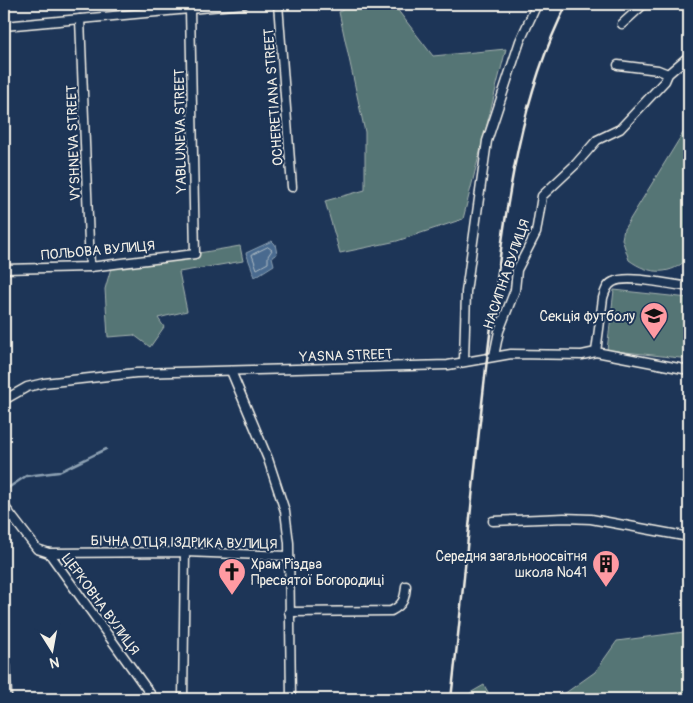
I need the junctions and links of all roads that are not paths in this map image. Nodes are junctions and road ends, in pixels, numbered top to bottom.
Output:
1 (244, 4) edge
2 (278, 4) edge
3 (536, 4) edge
4 (644, 4) edge
5 (190, 9) junction
6 (80, 19) junction
7 (622, 24) dead end
8 (4, 26) edge
9 (689, 56) edge
10 (618, 65) dead end
11 (668, 74) junction
12 (292, 187) dead end
13 (195, 254) joint
14 (90, 267) junction
15 (4, 269) edge
16 (689, 287) edge
17 (596, 352) junction
18 (494, 356) junction
19 (464, 361) junction
20 (689, 370) edge
21 (231, 371) junction
22 (4, 400) edge
23 (4, 506) edge
24 (493, 521) dead end
25 (689, 537) edge
26 (185, 552) junction
27 (49, 553) junction
28 (288, 556) junction
29 (406, 586) dead end
30 (290, 612) junction
31 (6, 666) dead end
32 (7, 699) edge
33 (154, 699) edge
34 (183, 699) edge
35 (291, 699) edge

1 - 5 street
2 - 12 street, OCHERETIANA STREET
3 - 19 street
4 - 7 street
5 - 6 street
5 - 13 street, YABLUNEVA STREET
6 - 8 street
6 - 14 street, VYSHNEVA STREET
9 - 11 street, НАСИПНА ВУЛИЦЯ
10 - 11 street
11 - 18 street, НАСИПНА ВУЛИЦЯ
13 - 14 street, ПОЛЬОВА ВУЛИЦЯ
14 - 15 street, ПОЛЬОВА ВУЛИЦЯ
16 - 17 street
17 - 18 street, YASNA STREET
17 - 20 street, YASNA STREET
18 - 19 street, YASNA STREET
19 - 21 street, YASNA STREET
21 - 22 street, YASNA STREET
21 - 28 street
23 - 27 street, ЦЕРКОВНА ВУЛИЦЯ
24 - 25 street
26 - 27 street, БІЧНА ОТЦЯ ІЗДРИКА ВУЛИЦЯ
26 - 28 street, БІЧНА ОТЦЯ ІЗДРИКА ВУЛИЦЯ
26 - 34 street
27 - 33 street, ЦЕРКОВНА ВУЛИЦЯ
28 - 30 street
29 - 30 street
30 - 35 street
31 - 32 street

